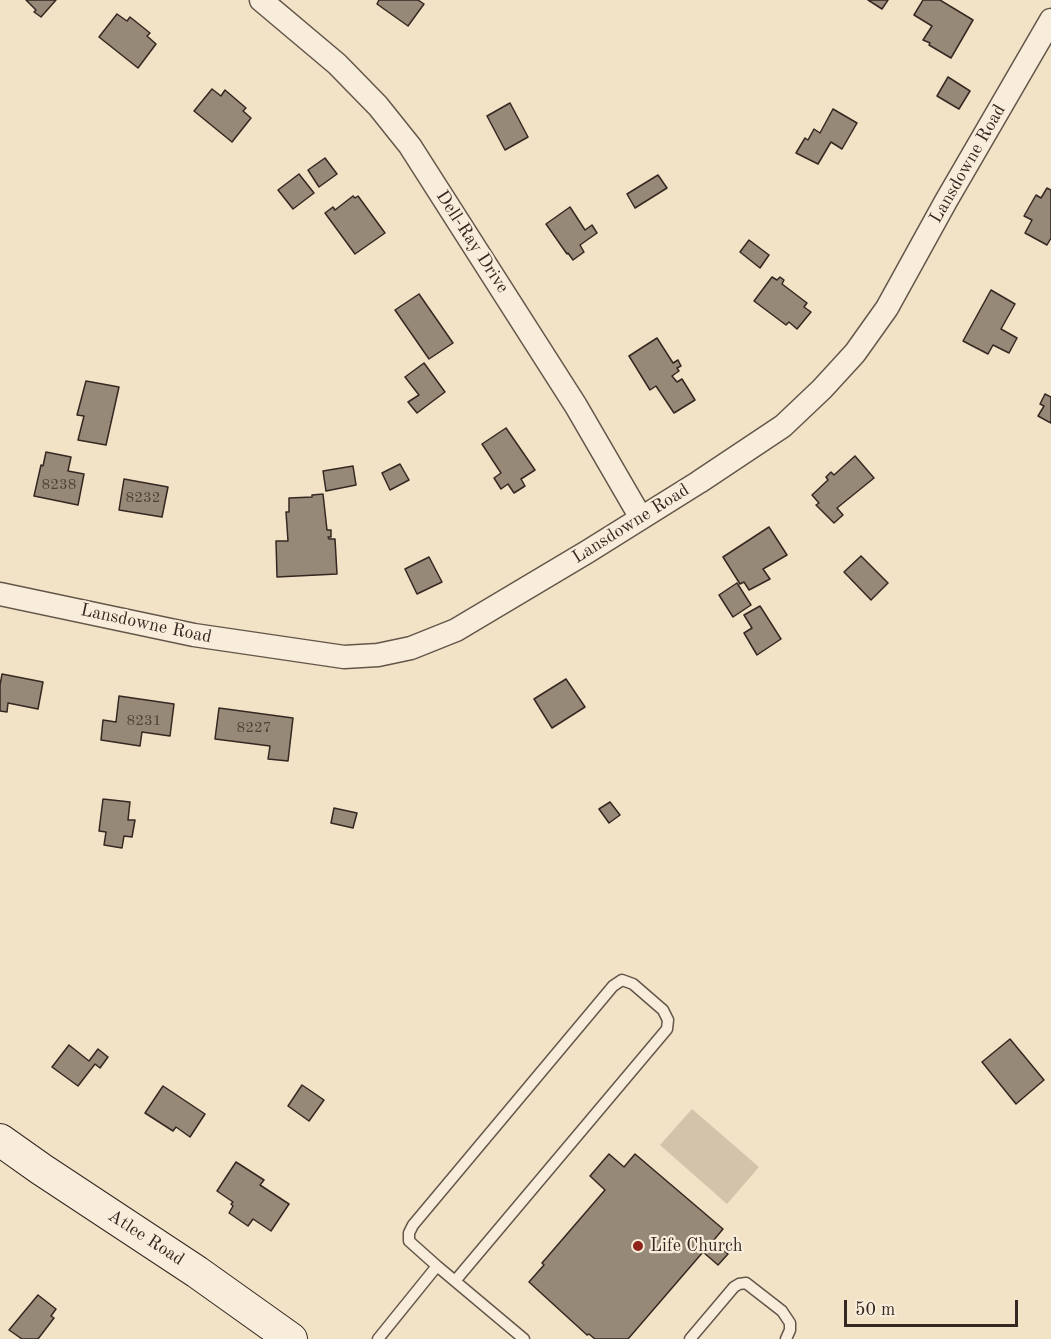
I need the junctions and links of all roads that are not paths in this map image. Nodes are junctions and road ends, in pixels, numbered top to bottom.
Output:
1 (261, 0) edge
2 (1051, 20) edge
3 (642, 518) junction
4 (0, 594) edge
5 (0, 1140) edge
6 (436, 1266) junction
7 (455, 1281) junction
8 (291, 1339) edge
9 (378, 1339) edge
10 (524, 1339) edge
11 (690, 1339) edge
12 (786, 1339) edge

1 - 3 street, Dell-Ray Drive
2 - 3 street, Lansdowne Road
3 - 4 street, Lansdowne Road
5 - 8 main road, Atlee Road
6 - 7 lane
6 - 7 lane
6 - 9 lane
7 - 10 lane
11 - 12 lane

